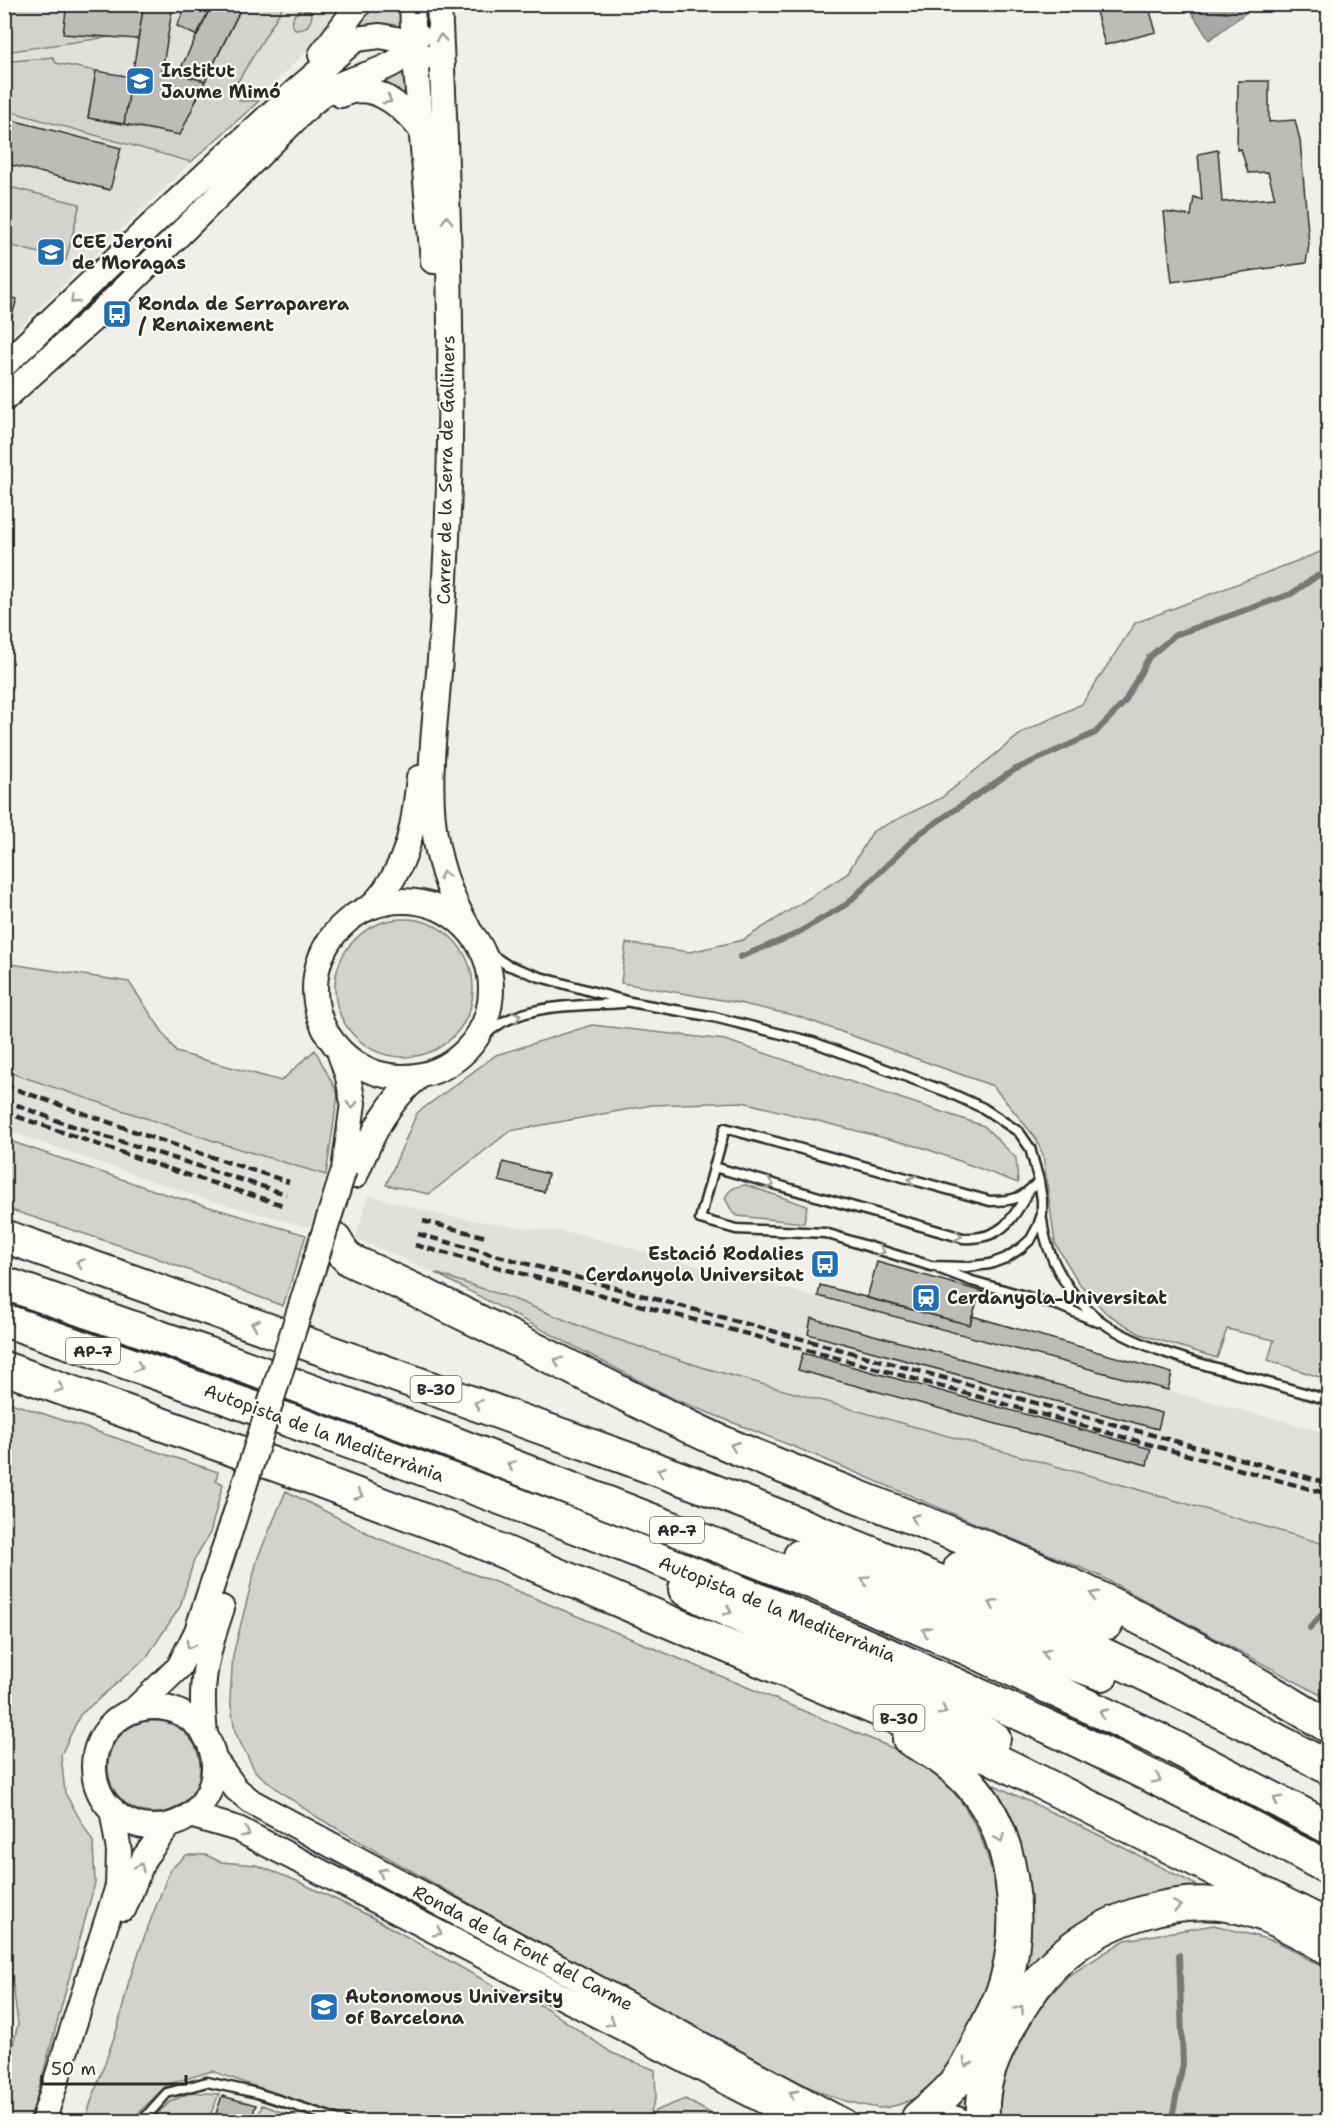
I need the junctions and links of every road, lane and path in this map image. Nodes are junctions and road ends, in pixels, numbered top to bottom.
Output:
1 (359, 4) edge
2 (412, 4) edge
3 (425, 4) edge
4 (439, 4) edge
5 (414, 47) junction
6 (444, 112) junction
7 (422, 130) junction
8 (161, 216) junction
9 (4, 365) edge
10 (10, 395) edge
11 (373, 905) junction
12 (468, 928) junction
13 (482, 948) junction
14 (630, 1002) junction
15 (338, 1048) junction
16 (469, 1048) junction
17 (421, 1075) junction
18 (714, 1167) junction
19 (350, 1173) junction
20 (1039, 1181) junction
21 (1028, 1192) junction
22 (1042, 1214) junction
23 (4, 1236) edge
24 (335, 1239) junction
25 (931, 1266) junction
26 (4, 1282) edge
27 (4, 1320) edge
28 (1111, 1327) junction
29 (4, 1368) edge
30 (1329, 1400) edge
31 (541, 1476) junction
32 (736, 1498) junction
33 (566, 1523) junction
34 (237, 1532) junction
35 (459, 1533) junction
36 (133, 1711) junction
37 (1329, 1726) edge
38 (1329, 1732) edge
39 (205, 1735) junction
40 (214, 1759) junction
41 (1329, 1768) edge
42 (1329, 1780) edge
43 (112, 1809) junction
44 (190, 1815) junction
45 (168, 1826) junction
46 (1329, 1827) edge
47 (1329, 1868) edge
48 (1329, 1925) edge
49 (1329, 1948) edge
50 (914, 2120) edge
51 (43, 2121) edge
52 (55, 2121) edge
53 (141, 2121) edge
54 (345, 2121) edge
55 (804, 2121) edge
56 (845, 2121) edge
57 (963, 2121) edge
58 (983, 2121) edge

1 - 8 street
2 - 5 street, Carrer de la Serra de Galliners
3 - 5 street
6 -> 4 street, Carrer de la Serra de Galliners
5 - 6 street
5 - 7 street, Carrer de la Serra de Galliners
5 - 8 street
5 - 10 street
12 -> 6 street, Carrer de la Serra de Galliners
10 -> 7 street
7 - 11 street, Carrer de la Serra de Galliners
8 -> 9 street
11 - 12 street
11 - 15 street
12 - 13 street
13 - 14 lane
13 - 16 street
16 -> 14 lane
14 - 20 lane
15 - 17 street
15 -> 19 street
16 - 17 street
17 - 19 street
18 -> 21 lane
21 -> 18 lane
18 -> 25 lane
19 - 24 street
19 - 34 street, bridge
20 - 21 lane
20 - 22 lane
22 - 25 lane
22 - 28 lane
32 -> 23 highway, B-30
24 - 34 street
37 -> 24 highway
25 - 28 lane
31 -> 26 highway, Autopista de la Mediterrània / AP-7
27 -> 33 highway, Autopista de la Mediterrània / AP-7
28 - 30 lane
29 -> 35 highway, B-30
42 -> 31 highway
46 -> 31 highway, Autopista de la Mediterrània / AP-7
32 - 38 highway
41 -> 32 highway, B-30
33 -> 47 highway, Autopista de la Mediterrània / AP-7
33 -> 48 highway
34 -> 36 street
34 - 39 street
35 - 48 highway, B-30
35 -> 50 highway
36 - 39 street
36 - 43 street
39 - 40 street
40 - 44 street
56 -> 40 street, Ronda de la Font del Carme
43 - 45 street
43 - 51 street
44 - 45 street
44 -> 55 street, Ronda de la Font del Carme
52 -> 45 street
58 -> 49 highway
50 - 57 street
53 - 54 lane

